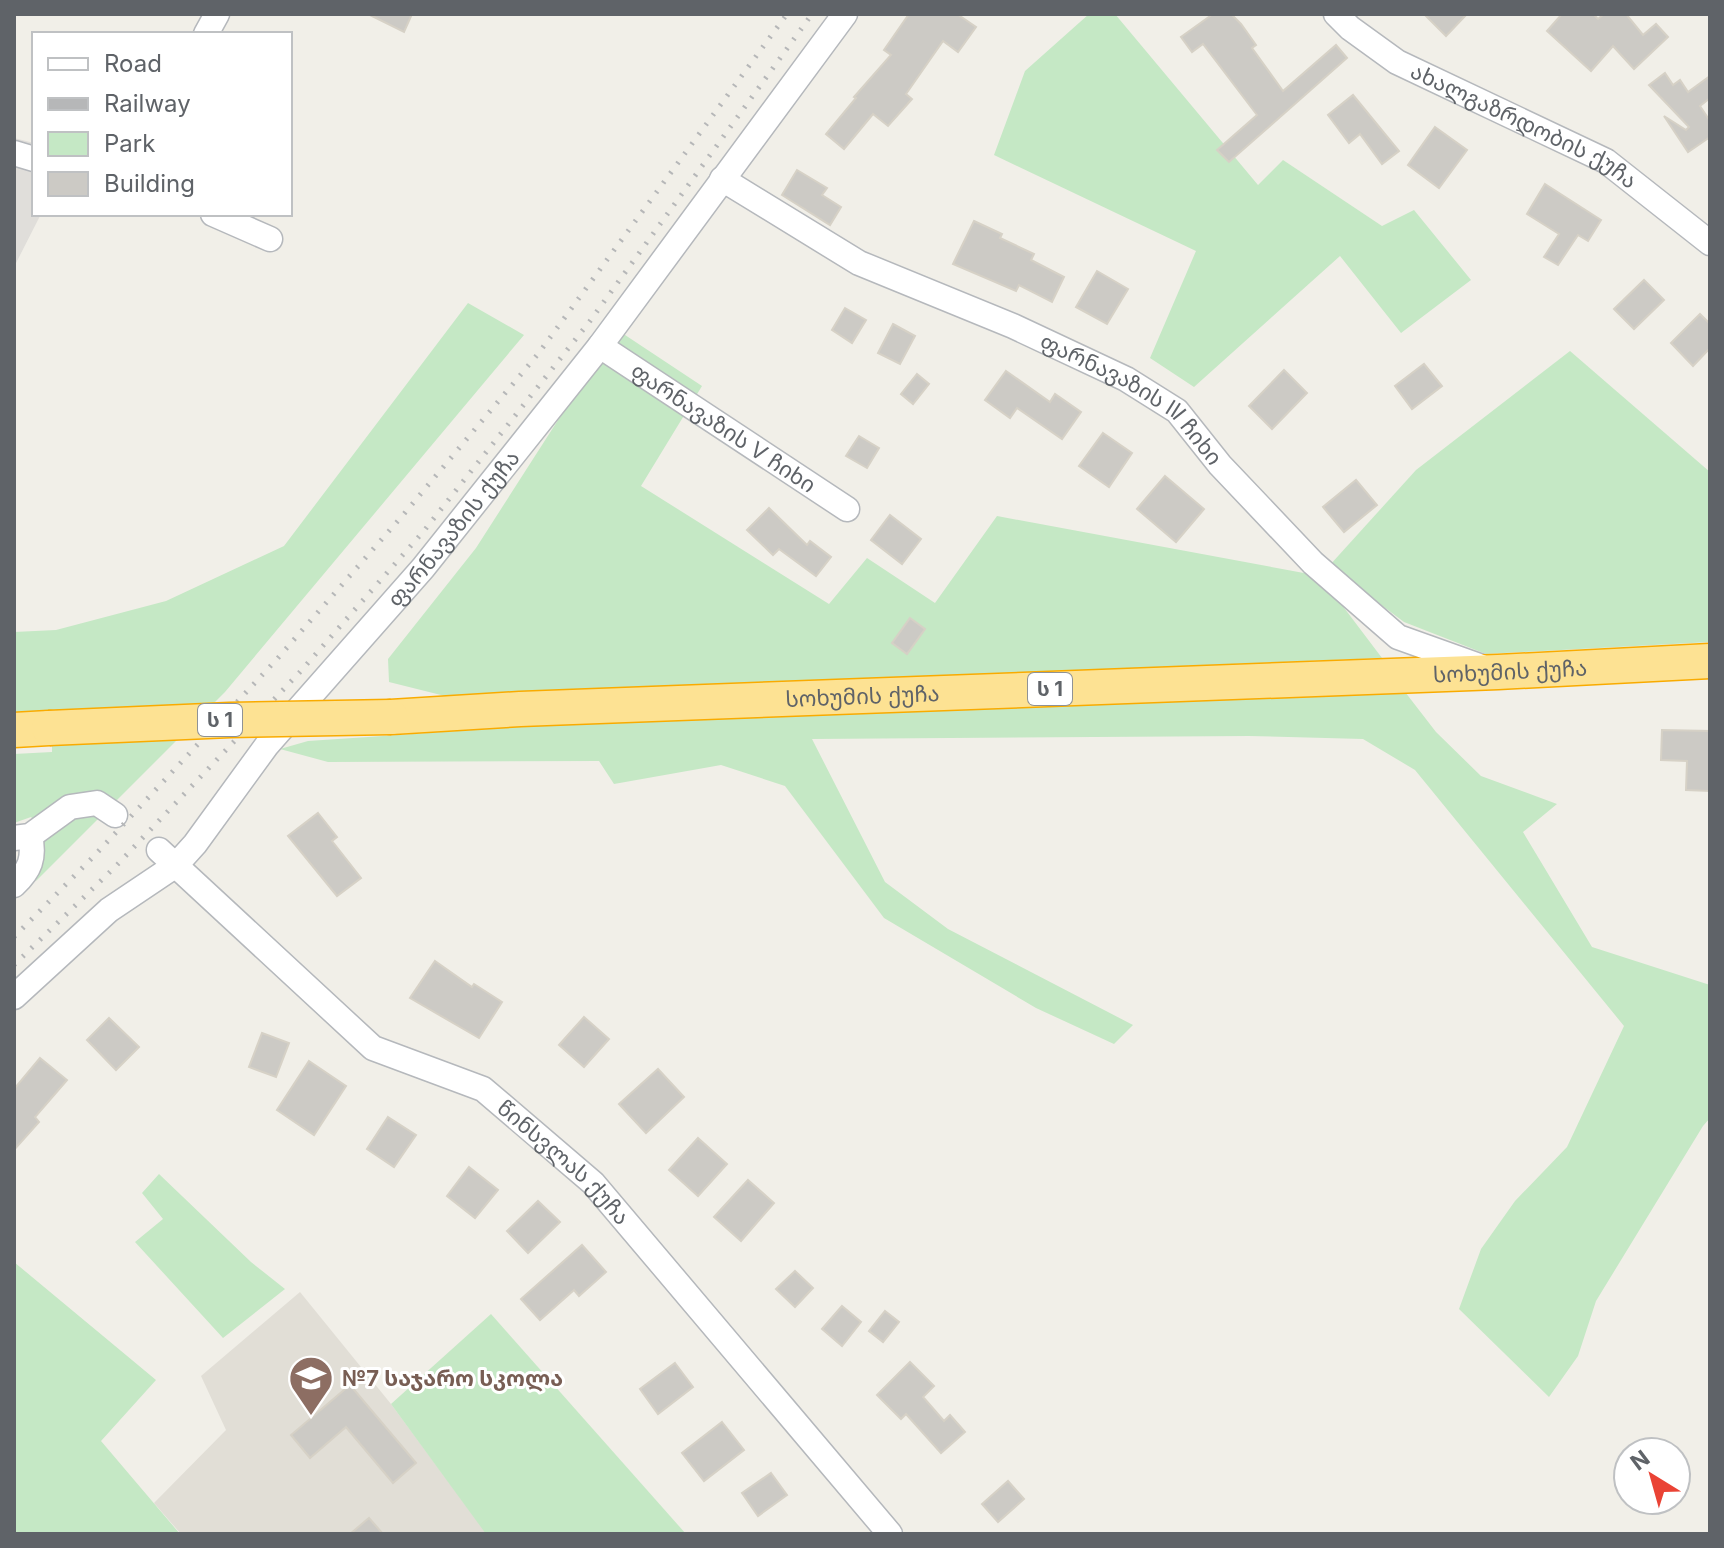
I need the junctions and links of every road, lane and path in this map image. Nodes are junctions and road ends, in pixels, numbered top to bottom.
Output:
1 (217, 14) edge
2 (845, 14) edge
3 (1336, 14) edge
4 (207, 32) edge
5 (722, 179) junction
6 (218, 216) edge
7 (270, 239) dead end
8 (1710, 243) edge
9 (600, 346) junction
10 (847, 509) dead end
11 (1710, 661) edge
12 (1498, 672) junction
13 (14, 730) edge
14 (115, 815) dead end
15 (22, 837) edge
16 (167, 857) junction
17 (14, 885) edge
18 (14, 997) edge
19 (890, 1534) edge

1 - 4 street
2 - 5 street, ფარნავაზის ქუჩა
3 - 8 street, ახალგაზრდობის ქუჩა
5 - 9 street, ფარნავაზის ქუჩა
5 - 12 street, ფარნავაზის III ჩიხი
6 - 7 street
9 - 10 street, ფარნავაზის V ჩიხი
9 - 16 street, ფარნავაზის ქუჩა
11 - 12 highway, სოხუმის ქუჩა / ს 1
12 - 13 highway, სოხუმის ქუჩა / ს 1, bridge
14 - 15 street
15 - 17 street
16 - 18 street, ფარნავაზის ქუჩა
16 - 19 street, წინსვლას ქუჩა

